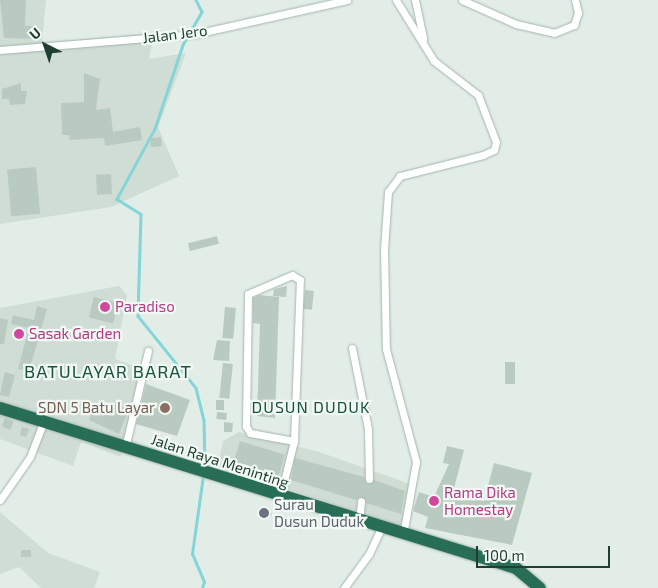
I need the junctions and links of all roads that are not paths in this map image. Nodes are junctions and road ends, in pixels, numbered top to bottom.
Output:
1 (347, 0) edge
2 (396, 0) edge
3 (414, 0) edge
4 (462, 0) edge
5 (575, 0) edge
6 (424, 46) junction
7 (0, 50) edge
8 (352, 348) dead end
9 (148, 351) dead end
10 (0, 408) edge
11 (44, 421) junction
12 (294, 441) junction
13 (125, 448) junction
14 (369, 479) tunnel mouth
15 (280, 498) junction
16 (0, 500) edge
17 (361, 501) tunnel mouth
18 (358, 521) junction
19 (381, 528) junction
20 (403, 535) junction
21 (344, 588) edge
22 (540, 588) edge

1 - 7 street, Jalan Jero
2 - 6 street
3 - 6 street
4 - 5 street
6 - 20 street
8 - 14 street
9 - 13 street
10 - 11 highway, Jalan Raya Meninting
11 - 13 highway, Jalan Raya Meninting
11 - 16 street
12 - 12 street
12 - 15 street
13 - 15 highway, Jalan Raya Meninting
15 - 18 highway, Jalan Raya Meninting
17 - 18 street
18 - 19 highway, Jalan Raya Meninting
19 - 20 highway, Jalan Raya Meninting
19 - 21 street
20 - 22 highway, Jalan Raya Meninting

